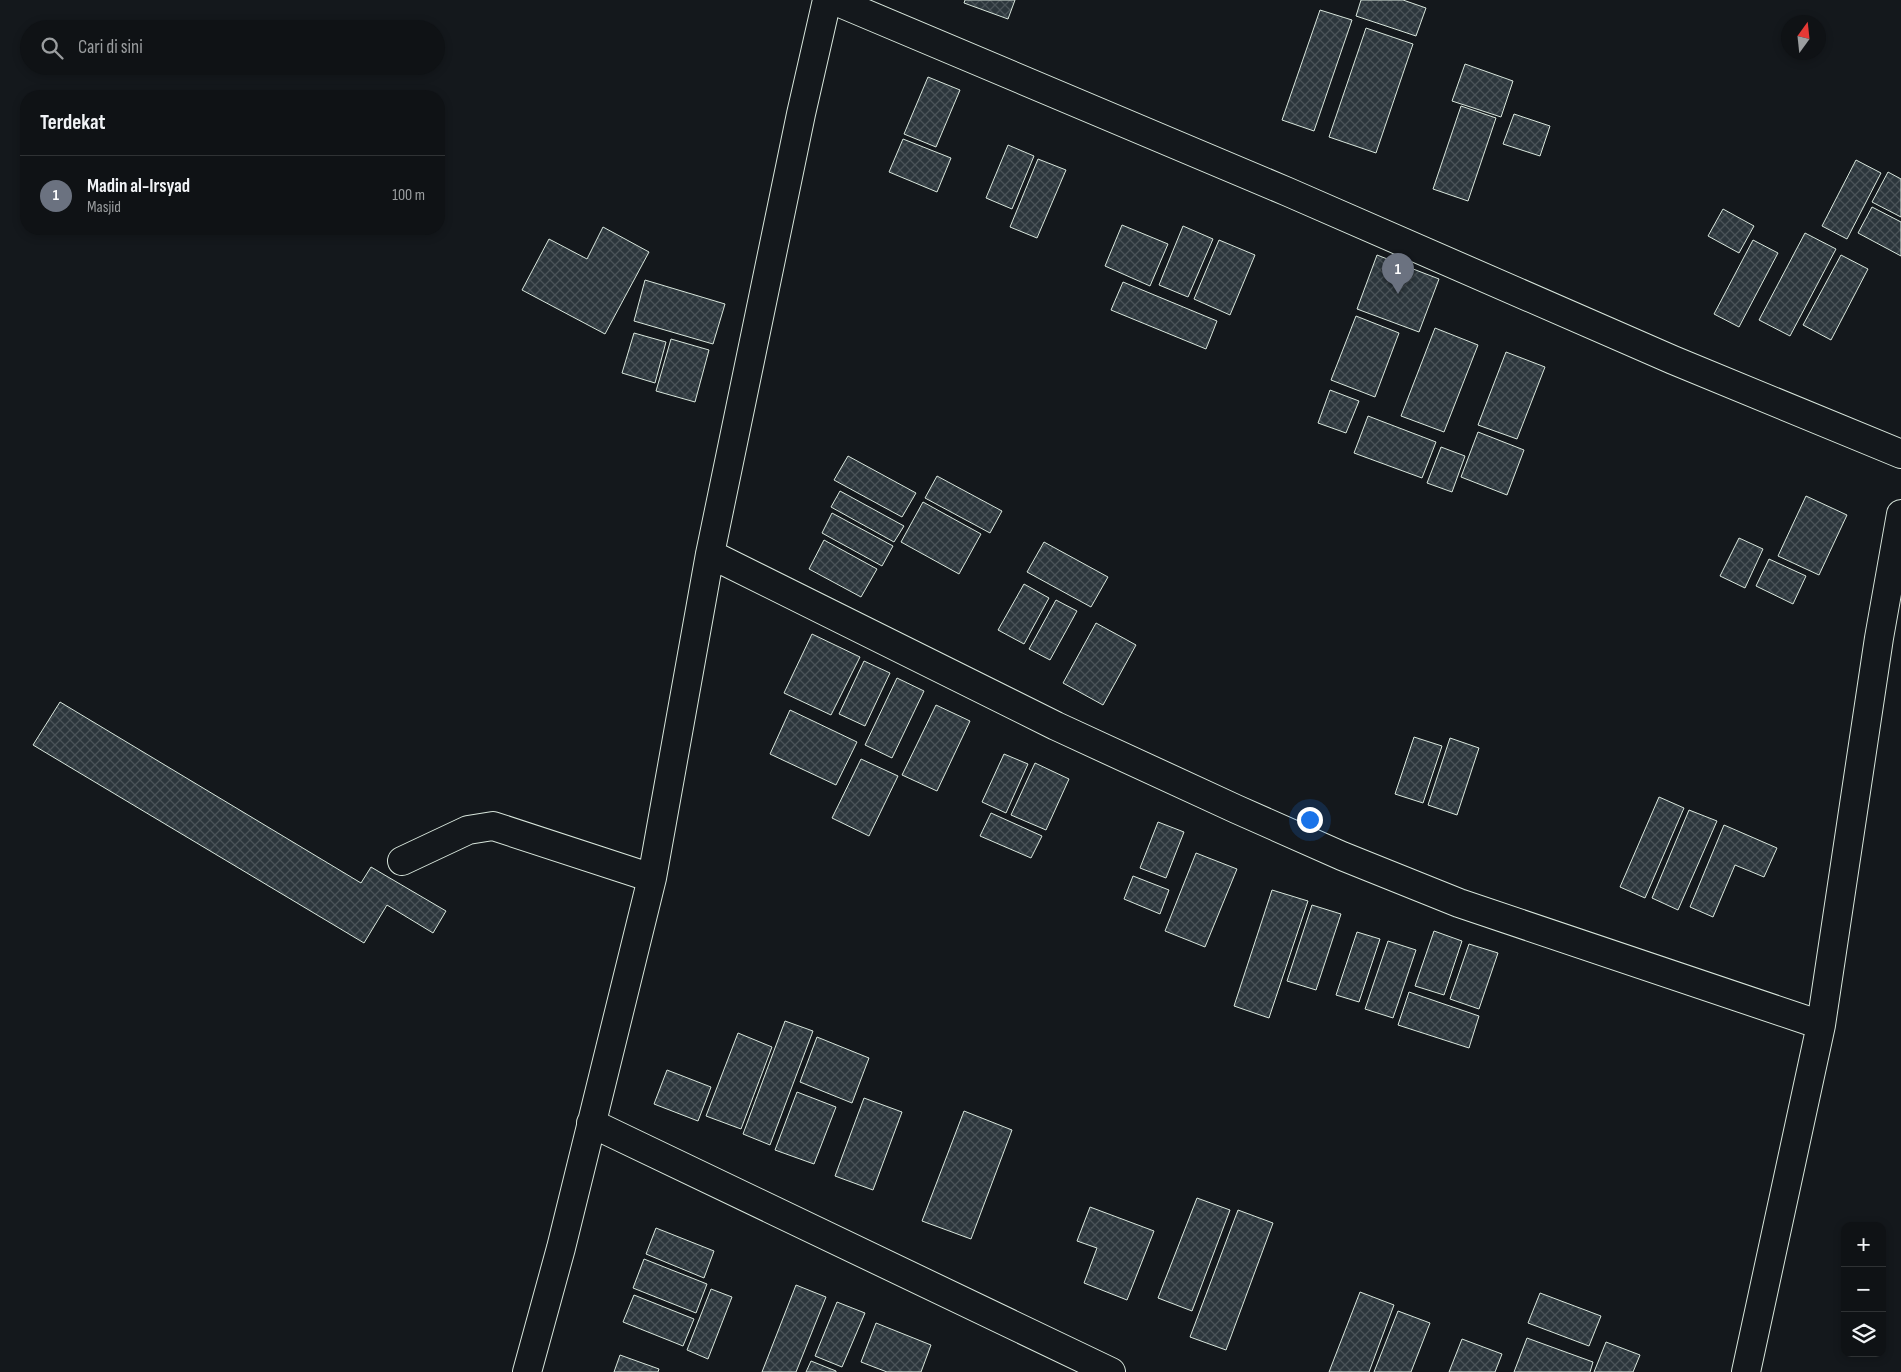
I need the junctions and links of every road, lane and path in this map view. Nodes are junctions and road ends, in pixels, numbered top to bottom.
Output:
1 (827, 0) edge
2 (832, 0) edge
3 (1901, 454) edge
4 (1901, 514) edge
5 (710, 554) junction
6 (402, 861) dead end
7 (652, 878) junction
8 (1821, 1025) junction
9 (592, 1123) junction
10 (527, 1372) edge
11 (1111, 1372) edge
12 (1746, 1372) edge

1 - 5 street
2 - 3 street
4 - 8 street
5 - 7 street
5 - 8 street
6 - 7 street
7 - 9 street
8 - 12 street
9 - 10 street
9 - 11 street

